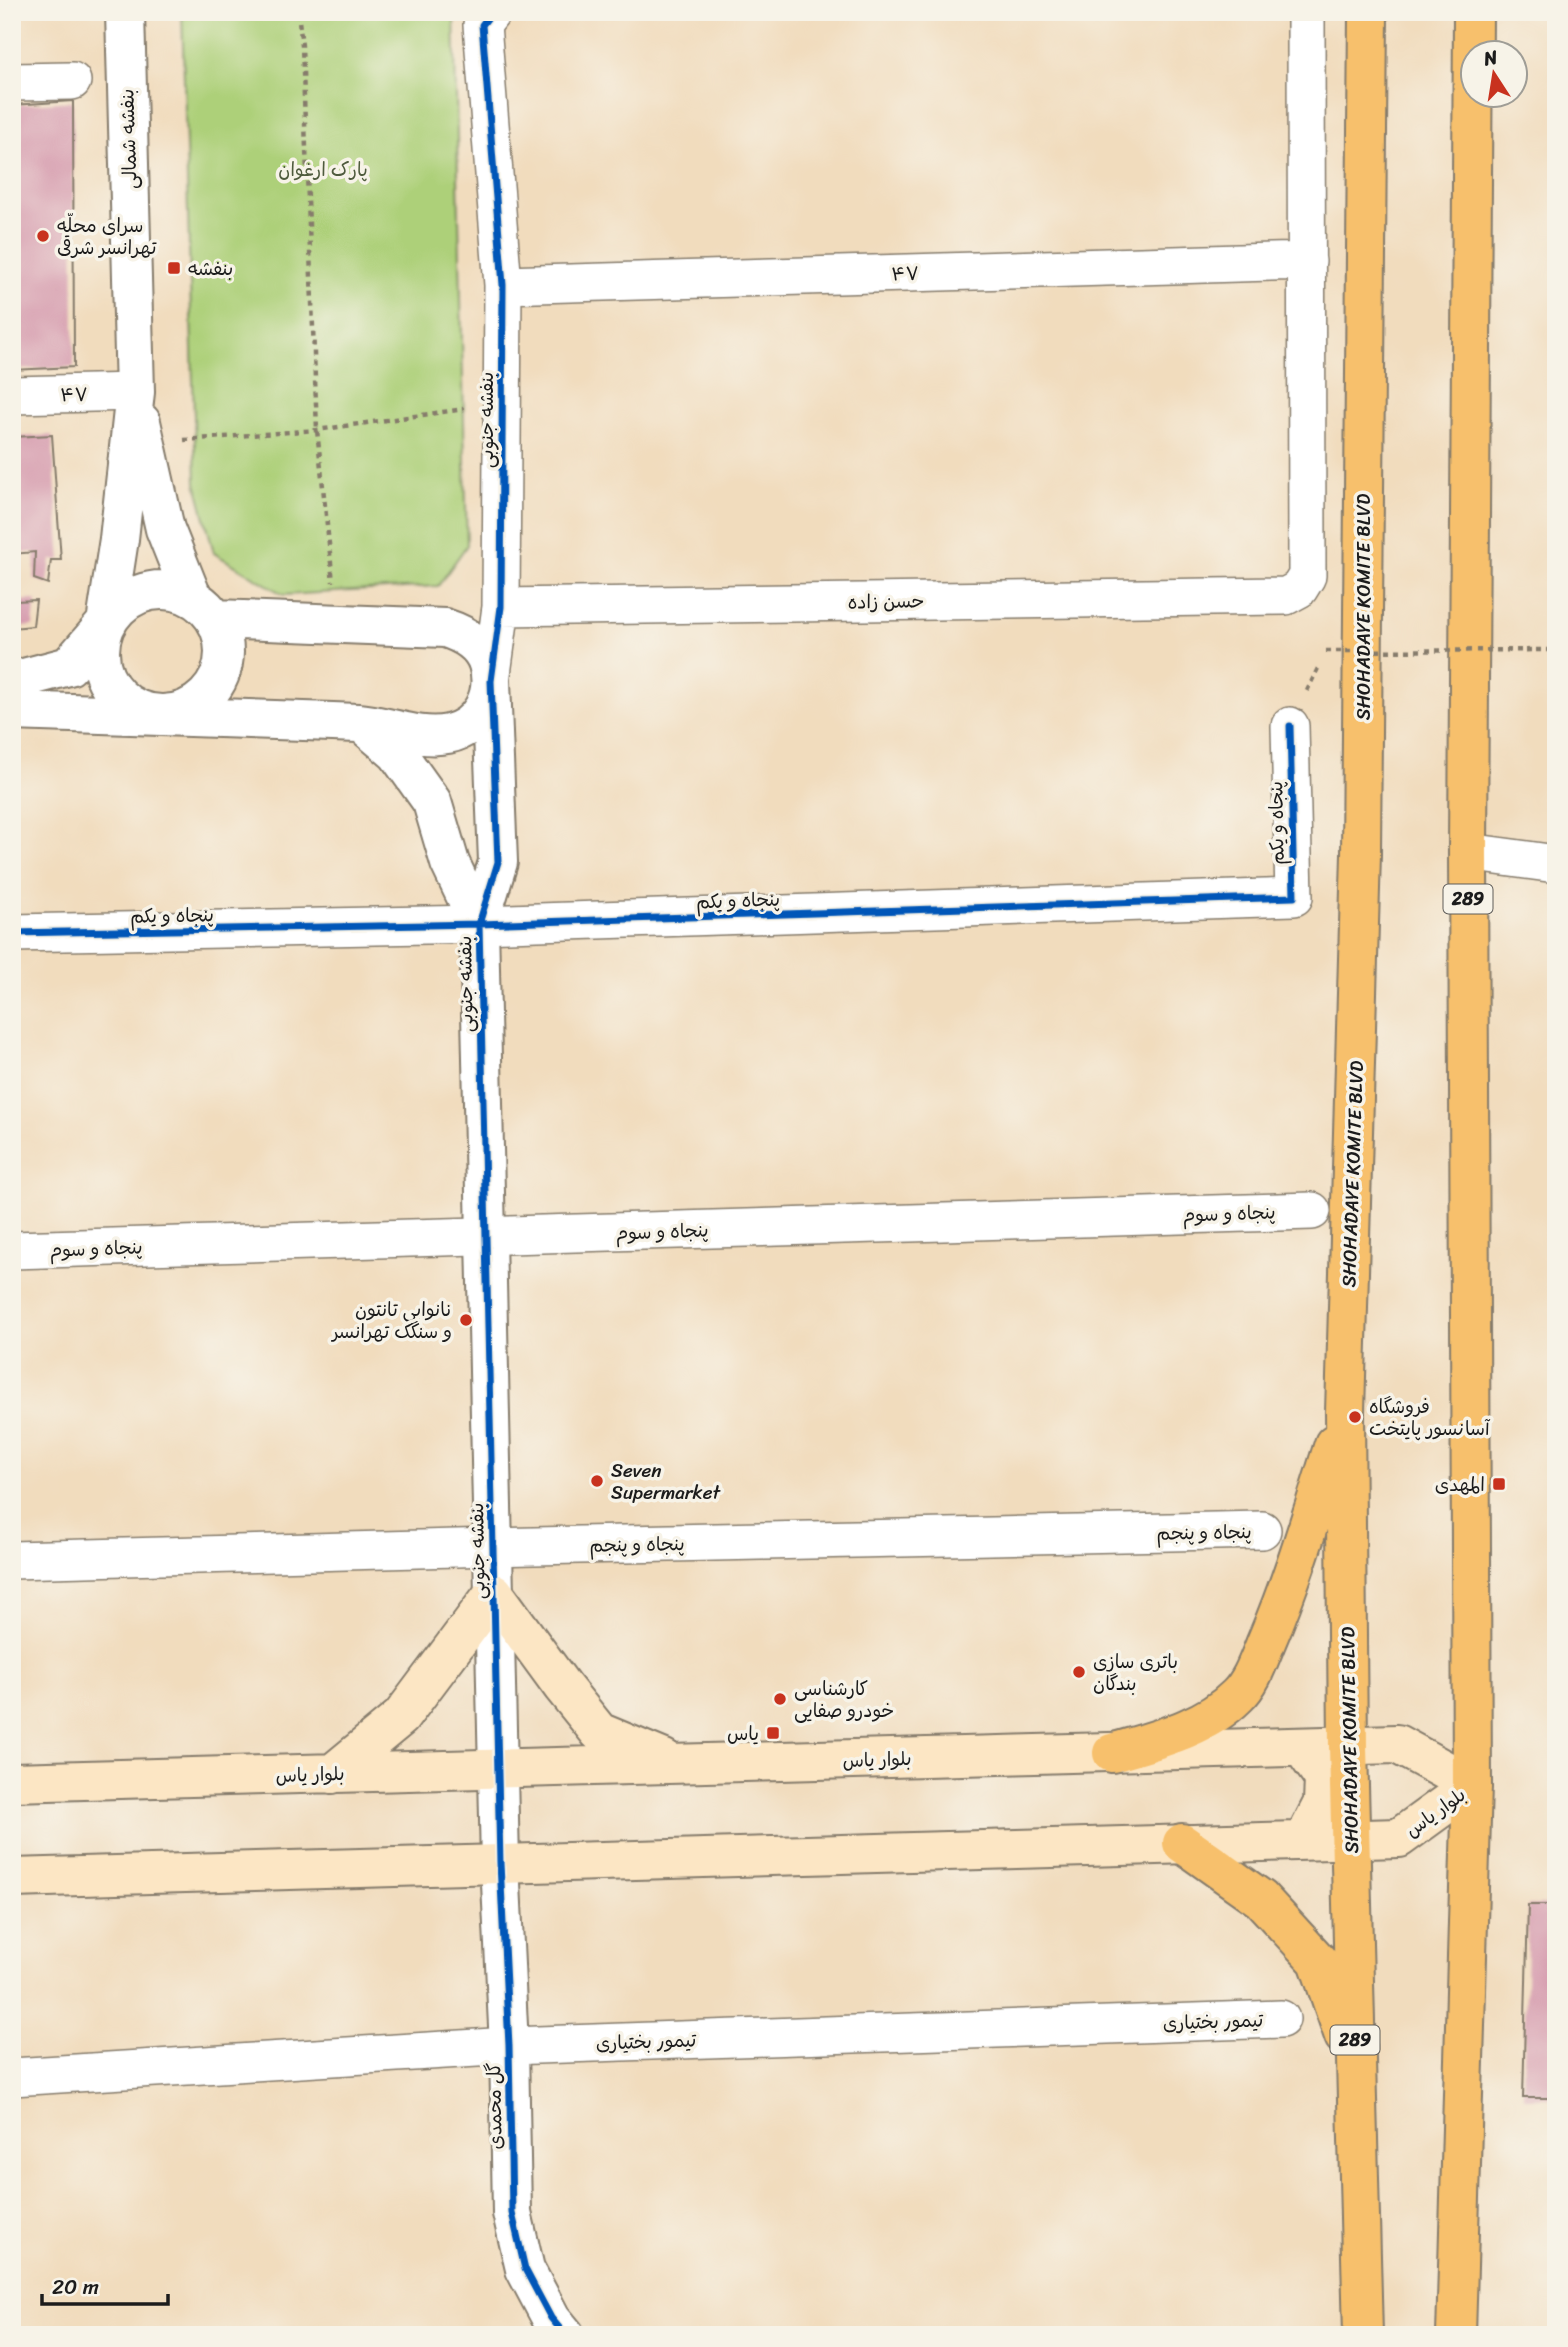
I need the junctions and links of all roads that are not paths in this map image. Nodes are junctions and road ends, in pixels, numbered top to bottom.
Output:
1 (125, 12) edge
2 (1306, 12) edge
3 (1368, 12) edge
4 (1473, 12) edge
5 (487, 19) edge
6 (72, 81) dead end
7 (12, 82) edge
8 (1307, 261) junction
9 (503, 285) junction
10 (135, 392) junction
11 (12, 395) edge
12 (501, 607) junction
13 (204, 608) junction
14 (106, 623) junction
15 (12, 681) edge
16 (491, 681) junction
17 (12, 711) edge
18 (164, 716) junction
19 (363, 724) junction
20 (1290, 726) dead end
21 (1468, 852) junction
22 (1556, 864) edge
23 (479, 924) junction
24 (12, 933) edge
25 (1312, 1211) dead end
26 (486, 1237) junction
27 (12, 1250) edge
28 (1345, 1412) junction
29 (1262, 1530) dead end
30 (493, 1547) junction
31 (12, 1560) edge
32 (494, 1593) junction
33 (1348, 1745) junction
34 (1302, 1747) junction
35 (1112, 1753) junction
36 (675, 1764) junction
37 (498, 1769) junction
38 (332, 1774) junction
39 (12, 1782) edge
40 (1472, 1785) junction
41 (1350, 1839) junction
42 (1304, 1840) junction
43 (1182, 1843) junction
44 (500, 1863) junction
45 (12, 1878) edge
46 (1281, 2019) dead end
47 (509, 2046) junction
48 (1355, 2069) junction
49 (12, 2077) edge
50 (565, 2335) edge
51 (1363, 2335) edge
52 (1456, 2335) edge

1 - 10 street, بنفشه شمالی
2 - 8 street, حسن زاده
3 - 28 main road, SHOHADAYE KOMITE BLVD / 289
4 - 21 main road, 289
5 - 9 street, بنفشه جنوبی
6 - 7 street
8 - 9 street, ۴۷
8 - 12 street, حسن زاده
9 - 12 street, بنفشه جنوبی
10 - 11 street, ۴۷
10 - 13 street, بنفشه شمالی
10 - 14 street, بنفشه شمالی
12 - 16 street, بنفشه جنوبی
13 - 14 street
13 - 16 street
13 - 18 street
14 - 15 street
14 - 18 street
16 - 19 street
16 - 23 street, بنفشه جنوبی
17 - 18 street
18 - 19 street
19 - 23 street, بنفشه جنوبی
20 - 23 street, پنجاه و یکم
21 - 22 street
21 - 40 main road, 289
23 - 24 street, پنجاه و یکم
23 - 26 street, بنفشه جنوبی
25 - 26 street, پنجاه و سوم
26 - 27 street, پنجاه و سوم
26 - 30 street, بنفشه جنوبی
28 - 33 main road, SHOHADAYE KOMITE BLVD / 289
28 - 35 main road
29 - 30 street, پنجاه و پنجم
30 - 31 street, پنجاه و پنجم
30 - 32 street, بنفشه جنوبی
32 - 36 main road
32 - 37 street, بنفشه جنوبی
32 - 38 main road
33 - 34 main road, بلوار یاس
33 - 40 main road, بلوار یاس
33 - 41 main road, SHOHADAYE KOMITE BLVD / 289
34 - 35 main road, بلوار یاس
34 - 42 main road
35 - 36 main road, بلوار یاس
36 - 37 main road, بلوار یاس
37 - 38 main road, بلوار یاس
37 - 44 street, بنفشه جنوبی
38 - 39 main road, بلوار یاس
40 - 41 main road, بلوار یاس
40 - 52 main road, 289
41 - 42 main road, بلوار یاس
41 - 48 main road, SHOHADAYE KOMITE BLVD / 289
42 - 43 main road, بلوار یاس
43 - 44 main road, بلوار یاس
43 - 48 main road
44 - 45 main road, بلوار یاس
44 - 47 street, گل محمدی
46 - 47 street, تیمور بختیاری
47 - 49 street, تیمور بختیاری
47 - 50 street, گل محمدی
48 - 51 main road, SHOHADAYE KOMITE BLVD / 289

